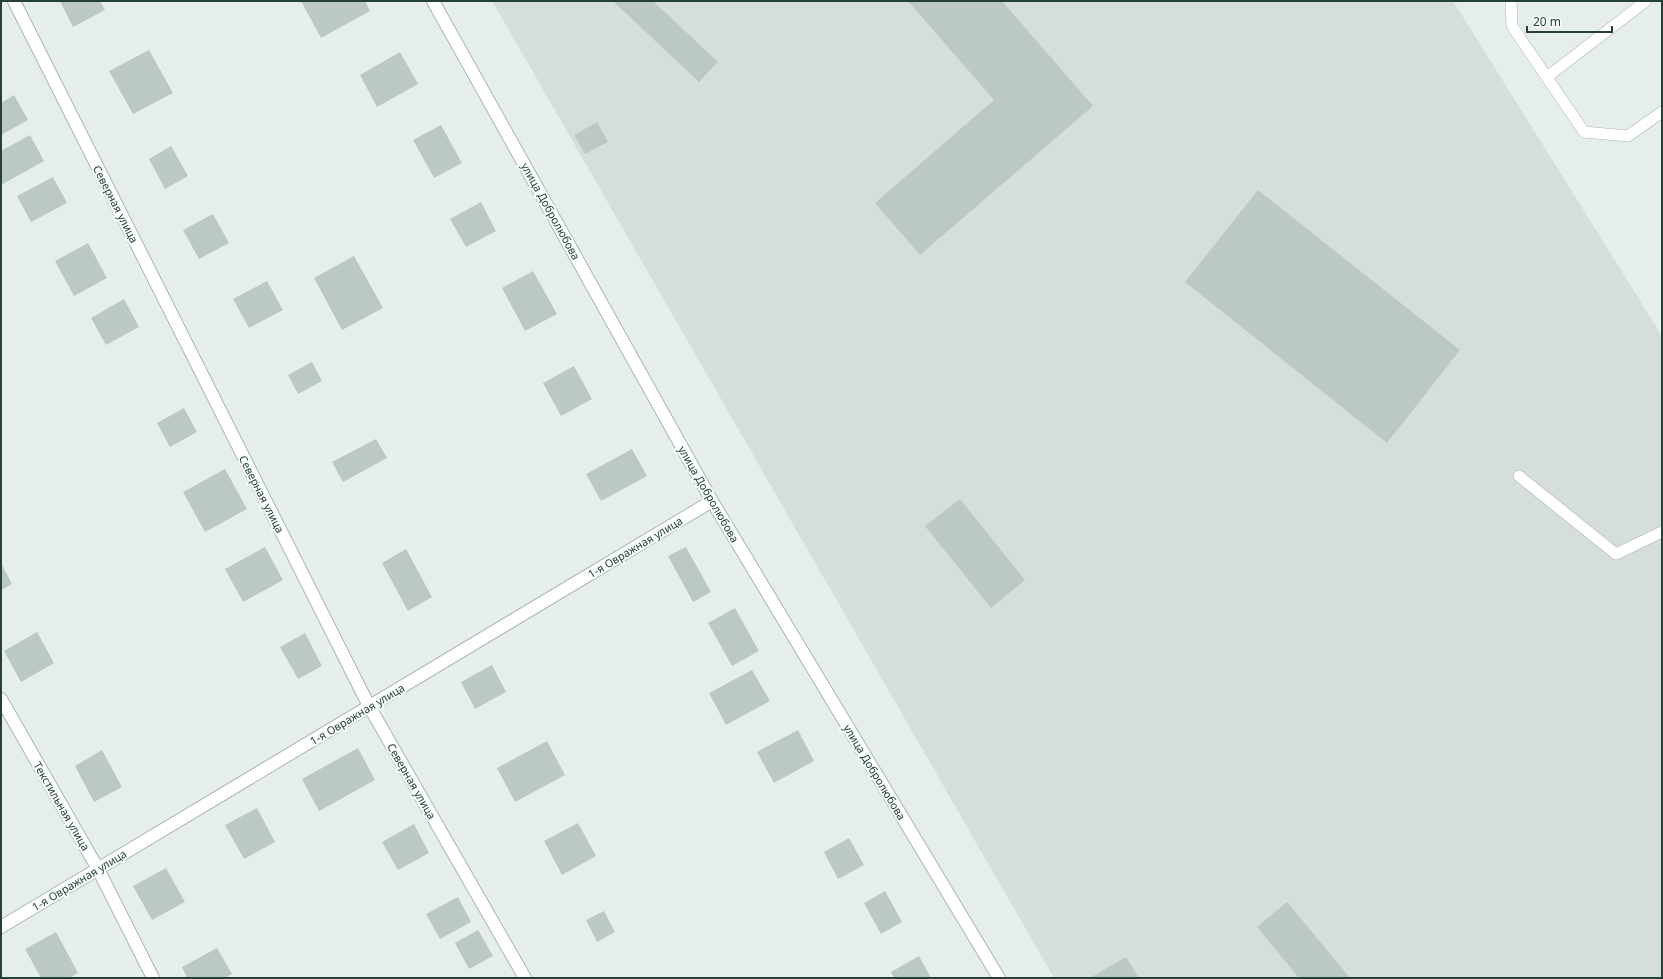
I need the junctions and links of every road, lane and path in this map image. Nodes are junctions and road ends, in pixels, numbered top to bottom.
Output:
1 (14, 1) edge
2 (433, 1) edge
3 (1511, 1) edge
4 (1646, 1) edge
5 (1547, 77) junction
6 (1662, 112) edge
7 (1519, 476) dead end
8 (712, 501) junction
9 (1662, 532) edge
10 (1, 699) edge
11 (369, 706) junction
12 (98, 869) junction
13 (1, 927) edge
14 (153, 978) edge
15 (525, 978) edge
16 (999, 978) edge

1 - 11 street, Северная улица
2 - 8 street, улица Добролюбова
3 - 5 lane
4 - 5 lane
5 - 6 lane
7 - 9 lane
8 - 11 street, 1-я Овражная улица
8 - 16 street, улица Добролюбова
10 - 12 street, Текстильная улица
11 - 12 street, 1-я Овражная улица
11 - 15 street, Северная улица
12 - 13 street, 1-я Овражная улица
12 - 14 street, Текстильная улица

